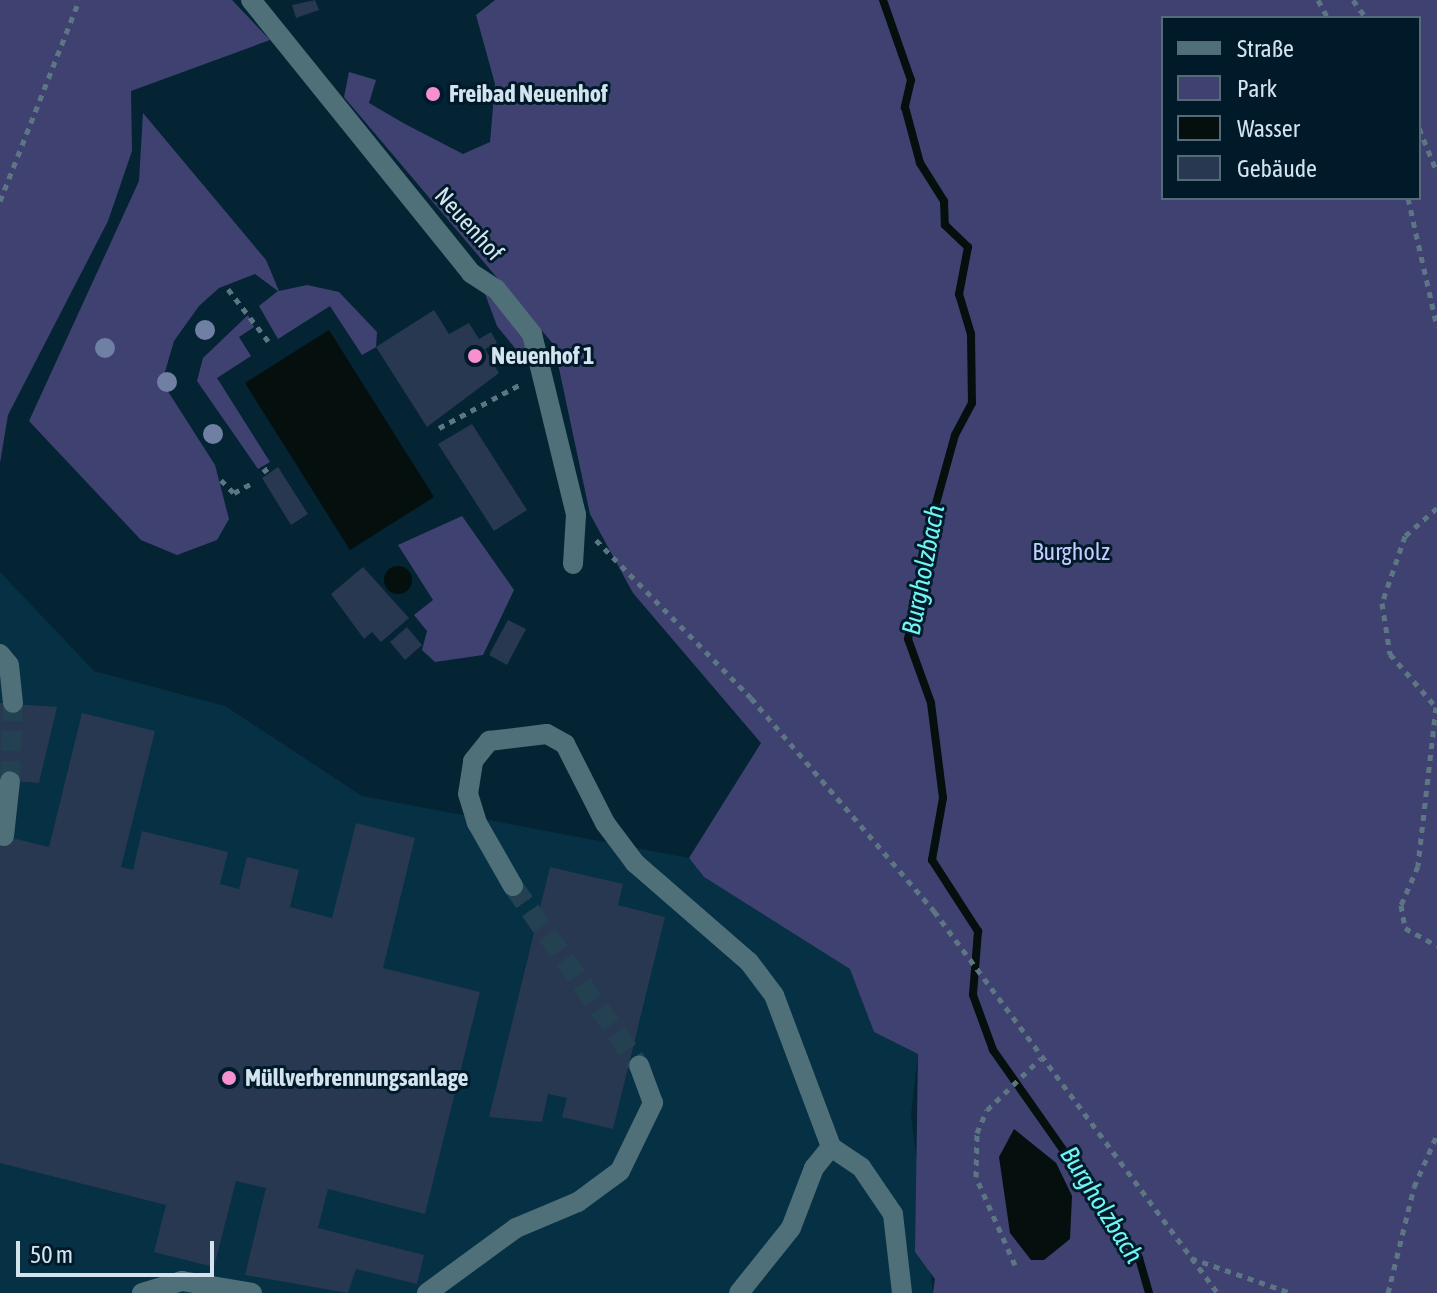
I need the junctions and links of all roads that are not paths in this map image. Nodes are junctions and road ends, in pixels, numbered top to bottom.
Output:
1 (251, 0) edge
2 (573, 564) dead end
3 (0, 654) edge
4 (13, 703) tunnel mouth
5 (10, 781) tunnel mouth
6 (4, 836) dead end
7 (513, 886) tunnel mouth
8 (639, 1065) tunnel mouth
9 (831, 1147) junction
10 (142, 1293) edge
11 (252, 1293) edge
12 (427, 1293) edge
13 (739, 1293) edge
14 (902, 1293) edge

1 - 2 lane, Neuenhof
3 - 4 lane
5 - 6 lane
7 - 9 lane
8 - 12 lane
9 - 13 lane
9 - 14 lane
10 - 11 lane

